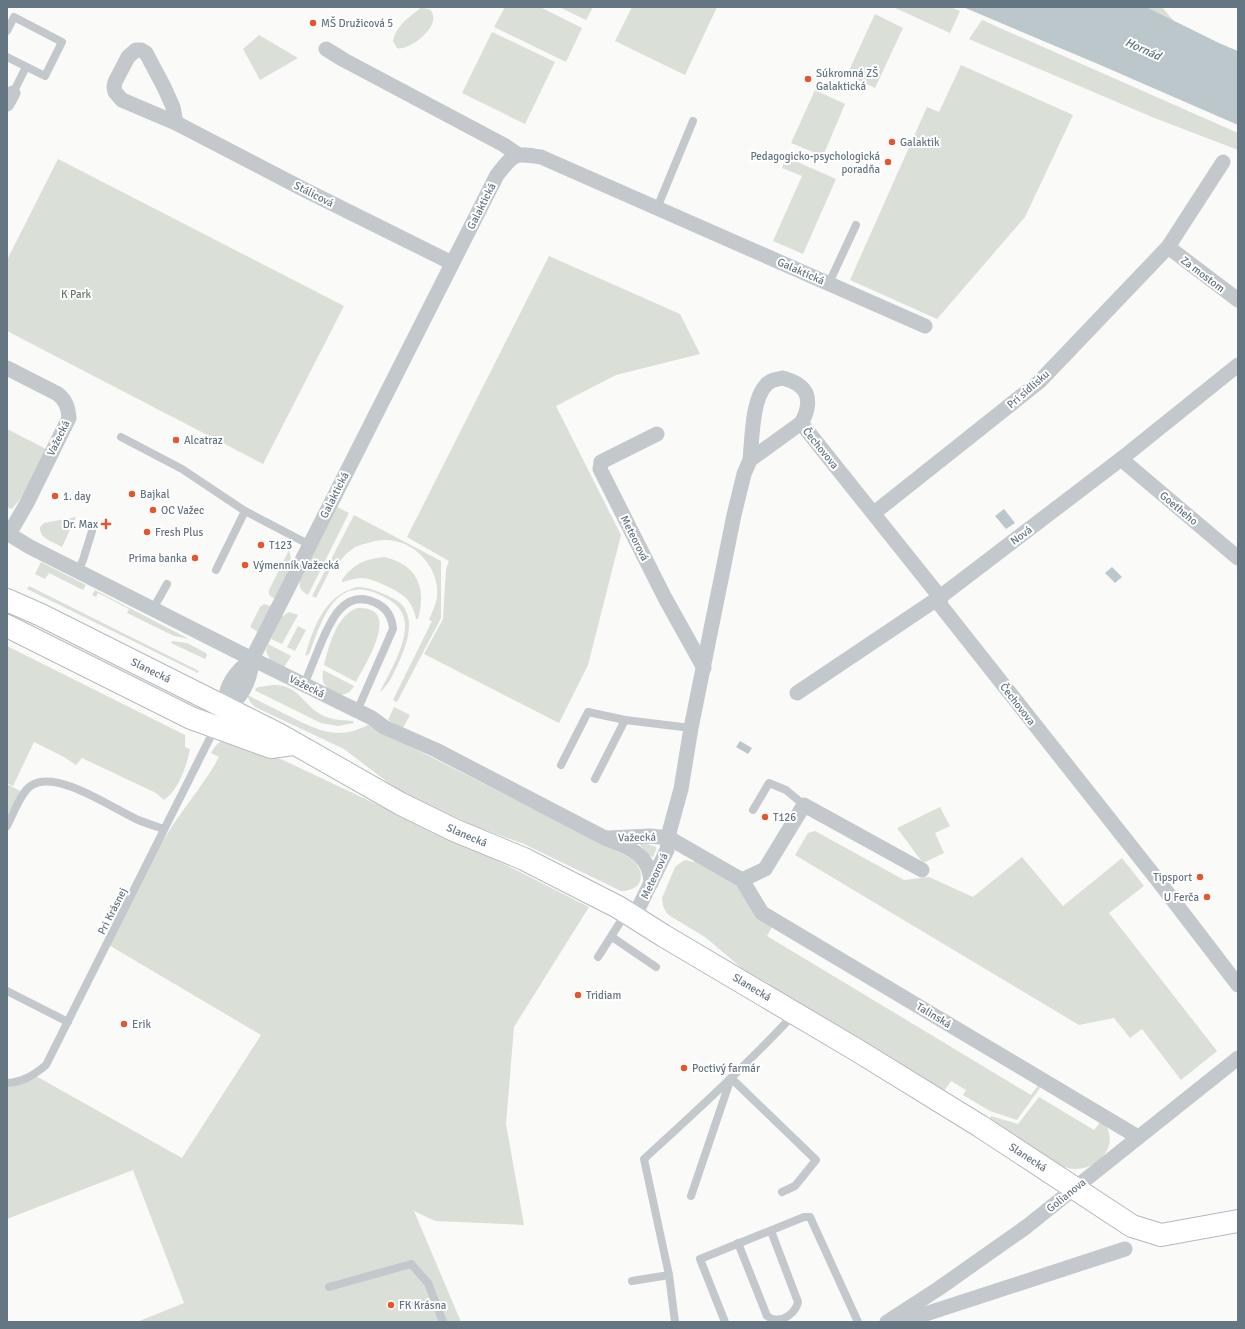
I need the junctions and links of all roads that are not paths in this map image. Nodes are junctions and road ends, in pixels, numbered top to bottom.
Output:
1 (7, 31) edge
2 (326, 49) dead end
3 (7, 57) edge
4 (26, 67) junction
5 (10, 99) edge
6 (693, 121) dead end
7 (176, 123) junction
8 (517, 154) junction
9 (1223, 162) dead end
10 (657, 208) junction
11 (856, 225) dead end
12 (1168, 248) junction
13 (452, 263) junction
14 (829, 283) junction
15 (1238, 300) edge
16 (925, 326) dead end
17 (1238, 365) edge
18 (7, 368) edge
19 (800, 423) junction
20 (657, 434) dead end
21 (121, 437) dead end
22 (1121, 459) junction
23 (750, 460) junction
24 (245, 511) junction
25 (874, 513) junction
26 (92, 531) dead end
27 (8, 534) edge
28 (310, 545) junction
29 (1238, 558) edge
30 (216, 570) dead end
31 (78, 571) junction
32 (167, 584) dead end
33 (940, 597) junction
34 (7, 600) edge
35 (153, 609) junction
36 (7, 626) edge
37 (252, 659) junction
38 (704, 668) junction
39 (304, 685) junction
40 (797, 693) dead end
41 (226, 708) junction
42 (357, 711) junction
43 (625, 720) junction
44 (216, 727) junction
45 (691, 728) junction
46 (293, 744) junction
47 (562, 765) dead end
48 (595, 779) dead end
49 (804, 805) junction
50 (753, 810) dead end
51 (7, 826) edge
52 (164, 829) junction
53 (605, 838) junction
54 (669, 838) junction
55 (922, 870) dead end
56 (742, 880) junction
57 (651, 883) junction
58 (630, 915) junction
59 (612, 937) junction
60 (598, 957) dead end
61 (656, 967) dead end
62 (1238, 984) edge
63 (7, 991) edge
64 (794, 1013) junction
65 (68, 1022) junction
66 (1238, 1058) edge
67 (731, 1078) junction
68 (7, 1083) edge
69 (1138, 1137) junction
70 (1075, 1187) junction
71 (782, 1192) dead end
72 (691, 1196) dead end
73 (1238, 1221) edge
74 (771, 1231) junction
75 (738, 1243) junction
76 (1125, 1248) dead end
77 (669, 1275) junction
78 (632, 1281) dead end
79 (329, 1287) dead end
80 (782, 1320) edge
81 (443, 1322) edge
82 (675, 1322) edge
83 (724, 1322) edge
84 (858, 1322) edge
85 (887, 1322) edge
86 (901, 1322) edge

1 - 4 lane
2 - 8 street
3 - 4 lane
4 - 5 lane
6 - 10 lane
7 - 7 street, Stálicová
7 - 13 street, Stálicová
8 - 10 street, Galaktická
8 - 13 street, Galaktická
9 - 12 street, Pri sídlisku
10 - 14 street, Galaktická
11 - 14 lane
12 - 15 street, Za mostom
12 - 25 street, Pri sídlisku
13 - 28 street, Galaktická
14 - 16 street, Galaktická
17 - 22 street, Nová
18 - 27 street, Važecká
19 - 23 street, Meteorová
19 - 23 street, Meteorová
19 - 25 street, Čechovova
20 - 38 street, Meteorová
21 - 24 lane
22 - 29 street, Goetheho
22 - 33 street, Nová
23 - 38 street, Meteorová
24 - 28 lane
24 - 30 lane
25 - 33 street, Čechovova
26 - 31 lane
27 - 31 street, Važecká
28 - 37 street, Galaktická
31 - 35 street, Važecká
32 - 35 lane
33 - 40 street, Nová
33 - 62 street, Čechovova
34 - 41 main road, Slanecká
35 - 37 street, Važecká
36 - 44 main road
37 - 39 street, Važecká
37 - 41 street, Galaktická
38 - 45 street, Meteorová
39 - 42 street, Važecká
39 - 42 lane
41 - 44 street, Galaktická
41 - 46 main road, Slanecká
42 - 53 street, Važecká
43 - 45 lane
43 - 47 lane
43 - 48 lane
44 - 46 main road
44 - 52 lane, Pri Krásnej
45 - 54 street, Meteorová
46 - 58 main road, Slanecká
49 - 50 lane
49 - 55 street
49 - 56 street
51 - 52 lane
52 - 65 lane, Pri Krásnej
53 - 54 street, Važecká
53 - 57 street, Važecká
54 - 56 street, Talinská
54 - 57 street, Meteorová
56 - 69 street, Talinská
57 - 58 street, Meteorová
58 - 59 lane
58 - 64 main road, Slanecká
59 - 60 lane
59 - 61 lane
63 - 65 lane
64 - 67 lane
64 - 70 main road, Slanecká
65 - 68 lane, Pri Krásnej
66 - 69 street, Golianova
67 - 71 lane
67 - 72 lane
67 - 77 lane
69 - 70 street, Golianova
70 - 73 main road, Slanecká
70 - 85 street, Golianova
74 - 75 lane
74 - 80 lane
74 - 84 lane
75 - 80 lane
75 - 83 lane
76 - 86 street
77 - 78 lane
77 - 82 lane
79 - 81 lane

